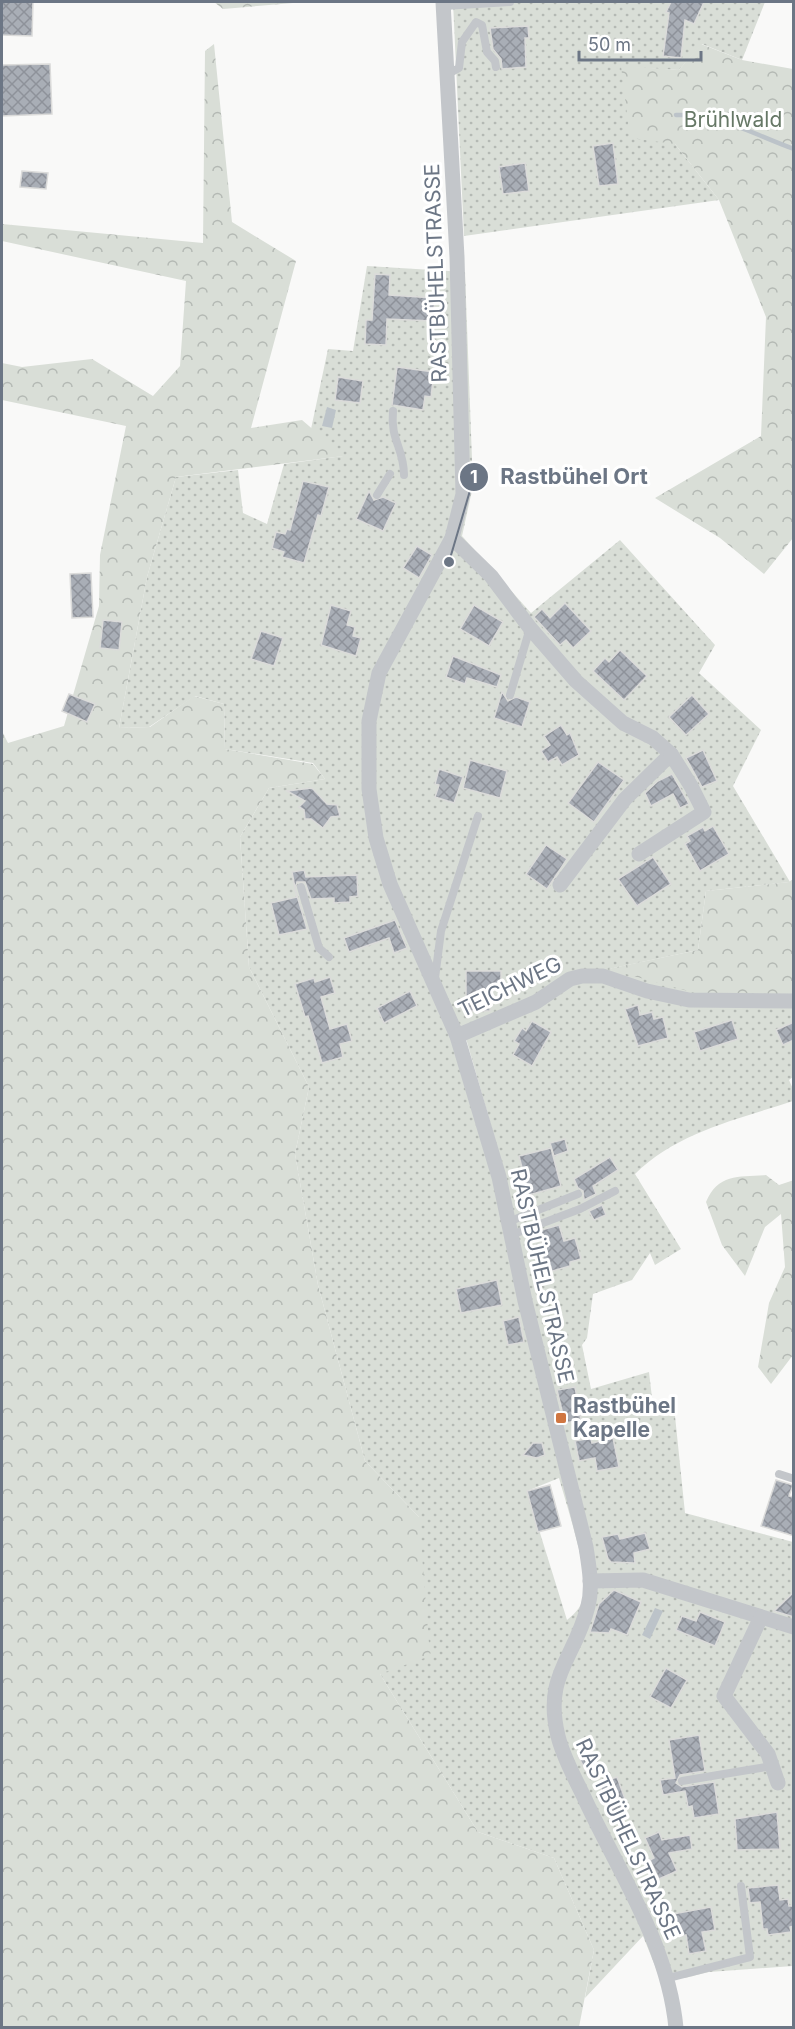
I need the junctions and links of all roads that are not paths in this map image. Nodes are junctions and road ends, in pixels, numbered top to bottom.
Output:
1 (510, 2) edge
2 (443, 4) edge
3 (496, 67) dead end
4 (448, 74) junction
5 (393, 411) dead end
6 (390, 474) dead end
7 (404, 475) dead end
8 (377, 495) dead end
9 (452, 538) junction
10 (530, 628) junction
11 (510, 695) dead end
12 (671, 754) junction
13 (478, 816) dead end
14 (639, 854) dead end
15 (560, 885) dead end
16 (301, 887) dead end
17 (329, 957) dead end
18 (434, 983) junction
19 (794, 1001) edge
20 (457, 1036) junction
21 (615, 1191) dead end
22 (578, 1194) dead end
23 (510, 1229) junction
24 (779, 1474) dead end
25 (794, 1479) edge
26 (590, 1581) junction
27 (761, 1617) junction
28 (794, 1627) edge
29 (772, 1766) junction
30 (682, 1781) dead end
31 (778, 1783) dead end
32 (741, 1886) dead end
33 (668, 1978) junction
34 (676, 2028) edge

1 - 2 lane, RASTBÜHELSTRASSE
2 - 4 street, RASTBÜHELSTRASSE
3 - 4 lane
4 - 9 street, RASTBÜHELSTRASSE
5 - 7 lane
6 - 8 lane
9 - 10 street
9 - 18 street, RASTBÜHELSTRASSE
10 - 11 lane
10 - 12 street
12 - 14 street
12 - 15 street
13 - 18 lane
16 - 17 lane
18 - 20 street, RASTBÜHELSTRASSE
19 - 20 street, TEICHWEG
20 - 23 street, RASTBÜHELSTRASSE
21 - 23 lane
22 - 23 lane
23 - 26 street, RASTBÜHELSTRASSE
24 - 25 lane
26 - 27 street
26 - 33 street, RASTBÜHELSTRASSE
27 - 28 street
27 - 29 street
29 - 30 lane
29 - 31 street
32 - 33 lane
33 - 34 street, RASTBÜHELSTRASSE

